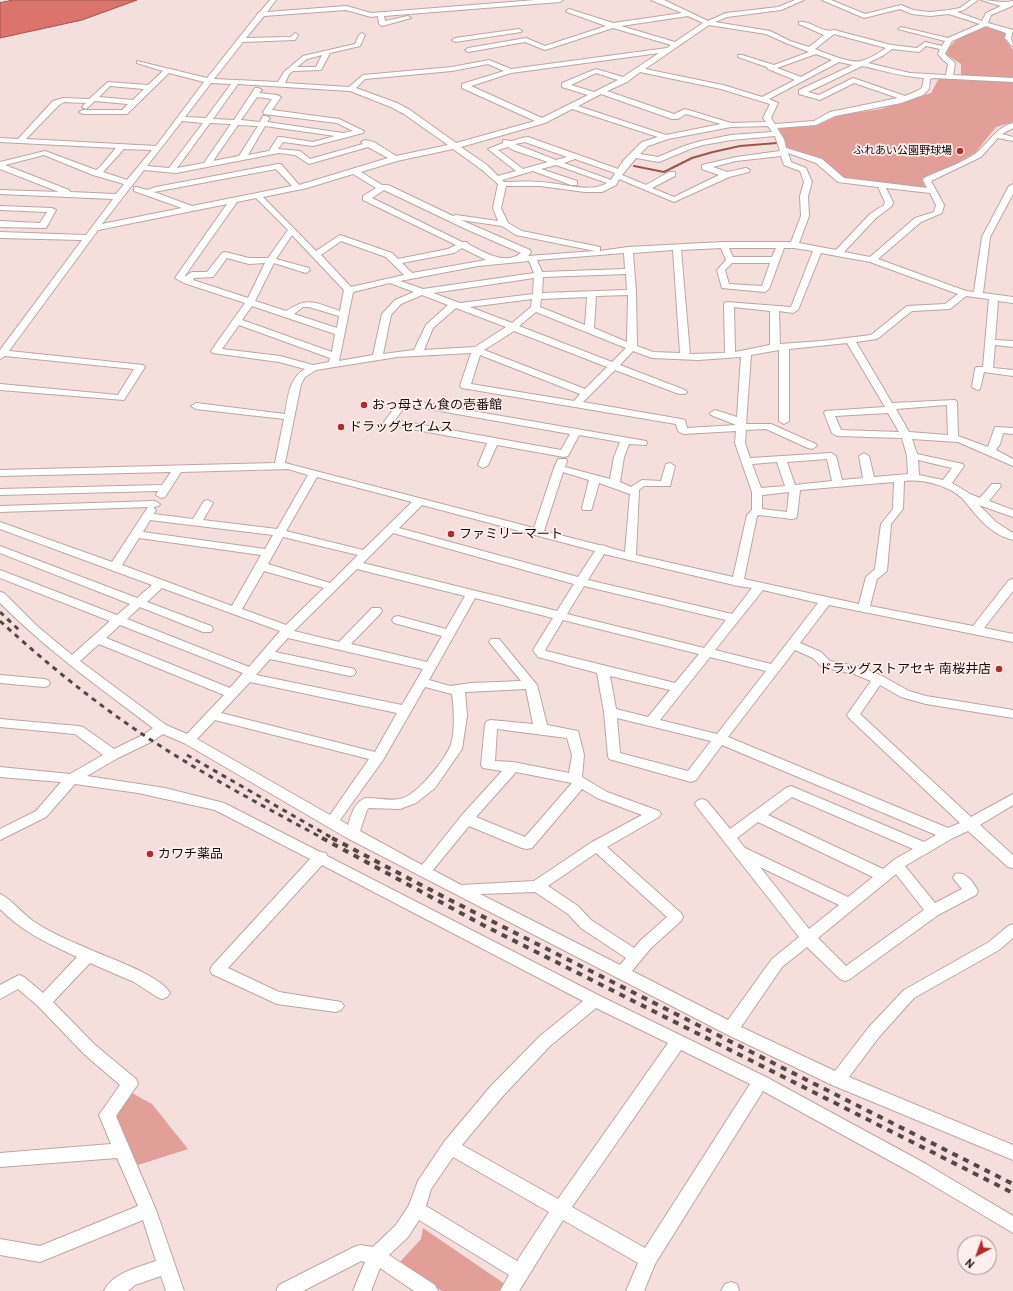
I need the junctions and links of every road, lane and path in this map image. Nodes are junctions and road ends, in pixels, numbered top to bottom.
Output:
1 (273, 0) edge
2 (560, 0) edge
3 (661, 0) edge
4 (801, 0) edge
5 (825, 0) edge
6 (975, 0) edge
7 (984, 0) edge
8 (1010, 5) edge
9 (569, 11) dead end
10 (949, 12) junction
11 (260, 14) junction
12 (381, 14) junction
13 (439, 14) dead end
14 (689, 14) junction
15 (801, 22) dead end
16 (708, 24) junction
17 (984, 25) junction
18 (615, 26) junction
19 (901, 29) dead end
20 (519, 31) dead end
21 (1012, 32) edge
22 (829, 34) junction
23 (295, 35) dead end
24 (362, 35) dead end
25 (240, 40) junction
26 (455, 40) dead end
27 (949, 40) junction
28 (338, 43) dead end
29 (677, 44) junction
30 (1013, 44) edge
31 (353, 46) junction
32 (891, 47) junction
33 (944, 48) junction
34 (670, 49) junction
35 (468, 50) dead end
36 (813, 51) junction
37 (327, 52) junction
38 (740, 56) dead end
39 (838, 60) junction
40 (139, 62) dead end
41 (860, 64) junction
42 (774, 67) junction
43 (292, 69) junction
44 (641, 70) junction
45 (168, 71) junction
46 (510, 71) junction
47 (936, 76) junction
48 (949, 77) junction
49 (800, 79) junction
50 (209, 80) junction
51 (624, 80) junction
52 (1013, 80) edge
53 (236, 82) junction
54 (262, 84) junction
55 (280, 85) junction
56 (149, 87) junction
57 (351, 89) junction
58 (598, 94) junction
59 (255, 95) junction
60 (904, 98) junction
61 (764, 99) junction
62 (91, 100) junction
63 (134, 102) junction
64 (571, 106) junction
65 (267, 112) junction
66 (180, 119) junction
67 (208, 121) junction
68 (542, 121) junction
69 (236, 123) junction
70 (264, 124) junction
71 (731, 125) junction
72 (772, 125) junction
73 (1013, 125) edge
74 (494, 134) junction
75 (777, 134) junction
76 (347, 135) junction
77 (996, 135) junction
78 (666, 137) junction
79 (1013, 138) edge
80 (0, 140) edge
81 (20, 141) junction
82 (371, 144) junction
83 (509, 144) junction
84 (455, 146) junction
85 (121, 147) junction
86 (158, 148) junction
87 (784, 151) junction
88 (272, 152) junction
89 (634, 155) junction
90 (575, 157) junction
91 (0, 158) edge
92 (242, 158) junction
93 (395, 159) junction
94 (13, 161) junction
95 (555, 163) junction
96 (0, 165) edge
97 (207, 165) junction
98 (142, 168) junction
99 (534, 169) junction
100 (172, 170) junction
101 (746, 170) dead end
102 (354, 171) junction
103 (522, 172) junction
104 (96, 173) junction
105 (619, 174) junction
106 (672, 174) dead end
107 (726, 175) junction
108 (499, 182) junction
109 (129, 183) junction
110 (613, 183) junction
111 (881, 186) junction
112 (1013, 186) edge
113 (297, 187) junction
114 (380, 188) junction
115 (646, 188) junction
116 (137, 189) dead end
117 (592, 190) junction
118 (933, 191) junction
119 (0, 192) edge
120 (148, 192) junction
121 (67, 195) junction
122 (257, 195) junction
123 (119, 197) junction
124 (234, 200) junction
125 (1003, 204) junction
126 (1013, 205) edge
127 (0, 208) edge
128 (431, 208) junction
129 (190, 209) junction
130 (409, 218) junction
131 (451, 218) junction
132 (0, 224) edge
133 (504, 224) junction
134 (97, 228) junction
135 (471, 228) junction
136 (292, 230) junction
137 (0, 235) edge
138 (89, 238) junction
139 (450, 238) junction
140 (542, 238) junction
141 (464, 244) junction
142 (724, 245) junction
143 (781, 245) junction
144 (794, 245) junction
145 (677, 248) junction
146 (818, 249) junction
147 (628, 250) junction
148 (615, 251) junction
149 (838, 253) junction
150 (316, 255) junction
151 (530, 255) junction
152 (271, 260) junction
153 (730, 260) junction
154 (775, 260) junction
155 (872, 260) junction
156 (495, 261) junction
157 (396, 262) junction
158 (306, 270) dead end
159 (629, 271) junction
160 (539, 275) junction
161 (410, 276) junction
162 (391, 280) junction
163 (187, 281) junction
164 (349, 290) junction
165 (422, 292) junction
166 (632, 292) junction
167 (964, 293) junction
168 (592, 294) junction
169 (978, 294) junction
170 (537, 296) junction
171 (994, 298) junction
172 (1013, 300) edge
173 (250, 302) junction
174 (456, 305) junction
175 (535, 308) junction
176 (774, 308) junction
177 (287, 314) junction
178 (344, 315) junction
179 (237, 321) junction
180 (512, 327) junction
181 (589, 329) junction
182 (340, 332) junction
183 (850, 340) junction
184 (990, 342) junction
185 (1013, 344) edge
186 (632, 347) junction
187 (780, 347) junction
188 (476, 350) junction
189 (418, 353) junction
190 (746, 353) junction
191 (1, 354) edge
192 (730, 355) junction
193 (377, 356) junction
194 (684, 356) junction
195 (335, 360) junction
196 (614, 366) junction
197 (313, 368) junction
198 (988, 370) junction
199 (1013, 373) edge
200 (0, 387) edge
201 (978, 387) dead end
202 (682, 392) dead end
203 (587, 393) junction
204 (576, 404) junction
205 (196, 406) dead end
206 (891, 408) junction
207 (715, 413) dead end
208 (289, 417) junction
209 (784, 421) dead end
210 (741, 425) junction
211 (1013, 431) edge
212 (576, 432) junction
213 (906, 435) junction
214 (953, 439) junction
215 (493, 441) junction
216 (625, 442) junction
217 (642, 443) dead end
218 (812, 446) dead end
219 (990, 451) junction
220 (564, 454) junction
221 (864, 456) dead end
222 (912, 456) junction
223 (781, 459) junction
224 (746, 461) junction
225 (1013, 463) edge
226 (483, 466) dead end
227 (670, 466) dead end
228 (279, 467) junction
229 (178, 468) junction
230 (559, 468) junction
231 (0, 473) edge
232 (314, 474) junction
233 (914, 477) junction
234 (595, 478) junction
235 (899, 479) junction
236 (869, 481) junction
237 (838, 483) junction
238 (614, 484) junction
239 (946, 484) junction
240 (996, 486) dead end
241 (165, 488) junction
242 (791, 488) junction
243 (632, 491) junction
244 (0, 492) edge
245 (757, 492) junction
246 (966, 496) junction
247 (419, 502) junction
248 (982, 502) junction
249 (208, 503) dead end
250 (155, 504) junction
251 (587, 508) dead end
252 (0, 509) edge
253 (757, 511) junction
254 (1013, 514) edge
255 (147, 516) junction
256 (196, 522) junction
257 (0, 525) edge
258 (390, 529) junction
259 (538, 532) junction
260 (280, 533) junction
261 (136, 534) junction
262 (1013, 537) edge
263 (602, 548) junction
264 (0, 549) edge
265 (269, 553) junction
266 (366, 554) junction
267 (630, 557) junction
268 (355, 565) junction
269 (115, 566) junction
270 (261, 566) junction
271 (0, 574) edge
272 (582, 582) junction
273 (738, 582) junction
274 (161, 583) junction
275 (1013, 583) edge
276 (760, 586) junction
277 (332, 587) junction
278 (472, 594) junction
279 (0, 596) edge
280 (826, 601) junction
281 (138, 603) junction
282 (864, 608) junction
283 (235, 611) junction
284 (376, 611) dead end
285 (561, 616) junction
286 (734, 618) junction
287 (118, 620) junction
288 (398, 620) dead end
289 (208, 629) dead end
290 (976, 630) junction
291 (287, 631) junction
292 (449, 634) junction
293 (1013, 638) edge
294 (97, 639) junction
295 (495, 642) dead end
296 (793, 645) junction
297 (342, 646) junction
298 (706, 652) junction
299 (266, 654) junction
300 (72, 661) junction
301 (430, 667) junction
302 (774, 669) junction
303 (603, 670) junction
304 (350, 672) dead end
305 (248, 675) junction
306 (0, 679) edge
307 (878, 679) junction
308 (422, 682) junction
309 (44, 683) dead end
310 (531, 685) junction
311 (678, 688) junction
312 (458, 689) junction
313 (232, 694) junction
314 (405, 710) junction
315 (610, 712) junction
316 (1013, 714) edge
317 (212, 716) junction
318 (651, 722) junction
319 (0, 724) edge
320 (162, 728) junction
321 (541, 729) junction
322 (720, 739) junction
323 (189, 740) junction
324 (113, 755) junction
325 (378, 757) junction
326 (513, 767) junction
327 (0, 772) edge
328 (73, 778) junction
329 (578, 780) junction
330 (1013, 799) edge
331 (702, 804) dead end
332 (758, 816) junction
333 (467, 819) junction
334 (332, 822) junction
335 (969, 825) junction
336 (352, 834) junction
337 (948, 834) junction
338 (0, 835) edge
339 (728, 838) junction
340 (597, 846) junction
341 (924, 848) junction
342 (738, 851) junction
343 (321, 858) junction
344 (1013, 863) edge
345 (897, 866) junction
346 (424, 872) junction
347 (884, 876) junction
348 (960, 878) dead end
349 (537, 886) junction
350 (459, 890) junction
351 (0, 900) edge
352 (850, 904) junction
353 (933, 911) junction
354 (1013, 930) edge
355 (808, 938) junction
356 (87, 956) junction
357 (635, 957) junction
358 (622, 973) junction
359 (0, 993) edge
360 (162, 993) dead end
361 (595, 1000) junction
362 (43, 1002) junction
363 (336, 1006) dead end
364 (731, 1029) junction
365 (678, 1041) junction
366 (838, 1080) junction
367 (760, 1082) junction
368 (450, 1147) junction
369 (122, 1150) junction
370 (1013, 1153) edge
371 (0, 1160) edge
372 (416, 1209) junction
373 (148, 1210) junction
374 (560, 1210) junction
375 (1013, 1225) edge
376 (0, 1247) edge
377 (376, 1256) junction
378 (648, 1259) junction
379 (167, 1266) junction
380 (520, 1272) junction
381 (113, 1291) edge
382 (176, 1291) edge
383 (285, 1291) edge
384 (362, 1291) edge
385 (429, 1291) edge
386 (509, 1291) edge
387 (635, 1291) edge

1 - 11 street
2 - 12 street
3 - 14 street
4 - 16 street
5 - 10 street
6 - 10 street
7 - 8 street
8 - 17 street
9 - 18 street
10 - 17 street
11 - 12 street
11 - 25 street
12 - 13 street
14 - 16 street
14 - 18 street
15 - 22 street
16 - 29 street
16 - 36 street
17 - 21 street
17 - 27 street
18 - 29 street
18 - 35 street
19 - 27 street
20 - 26 street
21 - 30 street
22 - 32 street
22 - 36 street
23 - 25 street
24 - 31 street
25 - 50 street
27 - 33 street
28 - 31 street
29 - 34 street
31 - 37 street
32 - 33 street
32 - 41 street
33 - 48 street
34 - 44 street
34 - 46 street
36 - 39 street
36 - 42 street
37 - 43 street
37 - 43 street
38 - 42 street
39 - 41 street
39 - 49 street
40 - 45 street
41 - 47 street
41 - 60 street
42 - 49 street
43 - 55 street
44 - 51 street
44 - 61 street
45 - 50 street
45 - 56 street
46 - 57 street
46 - 68 street
47 - 48 street
47 - 60 street
48 - 52 street
49 - 61 street
50 - 53 street
50 - 66 street
51 - 58 street
51 - 58 street
53 - 54 street
53 - 67 street
54 - 55 street
54 - 59 street
55 - 57 street
56 - 62 street
56 - 63 street
57 - 84 street
58 - 64 street
58 - 71 street
59 - 65 street
59 - 69 street
60 - 72 street
61 - 72 street
62 - 63 street
62 - 63 street
62 - 81 street
64 - 68 street
64 - 78 street
65 - 70 street
65 - 76 street
66 - 67 street
66 - 86 street
67 - 69 street
67 - 100 street
68 - 74 street
69 - 70 street
69 - 97 street
70 - 76 street
70 - 92 street
71 - 72 street
71 - 78 street
72 - 75 street
73 - 77 street
74 - 83 street
74 - 84 street
75 - 87 street
75 - 89 street
76 - 82 street
76 - 88 street
77 - 79 street
77 - 118 street
78 - 89 street
80 - 81 street
81 - 85 street
82 - 88 street
82 - 93 street
83 - 90 street
83 - 95 street
83 - 103 street
84 - 93 street
84 - 108 street
85 - 86 street
85 - 104 street
86 - 98 street
87 - 107 street
87 - 111 street
87 - 144 street
88 - 92 street
89 - 105 street
90 - 95 street
90 - 105 street
91 - 94 street
92 - 97 street
93 - 102 street
94 - 96 street
94 - 104 street
95 - 99 street
95 - 110 street
96 - 121 street
97 - 100 street
98 - 100 street
98 - 109 street
99 - 103 street
99 - 117 street
101 - 107 street
102 - 113 street
102 - 114 street
103 - 108 street
104 - 109 street
105 - 110 street
105 - 115 street
106 - 115 street
107 - 115 street
108 - 117 street
108 - 133 street
109 - 123 street
110 - 117 street
111 - 118 street
111 - 149 street
112 - 125 street
113 - 120 street
113 - 122 street
114 - 128 street
114 - 130 street
116 - 120 street
118 - 155 street
119 - 121 street
120 - 129 street
121 - 123 street
122 - 124 street
122 - 136 street
123 - 134 street
124 - 129 street
124 - 163 street
125 - 126 street
125 - 169 street
127 - 132 street
128 - 130 street
128 - 131 street
129 - 134 street
130 - 139 street
131 - 133 street
131 - 135 street
133 - 140 street
134 - 138 street
135 - 139 street
135 - 151 street
136 - 150 street
136 - 152 street
137 - 138 street
138 - 191 street
139 - 141 street
140 - 148 street
140 - 151 street
141 - 156 street
141 - 157 street
142 - 143 street
142 - 145 street
142 - 153 street
143 - 144 street
143 - 154 street
144 - 146 street
145 - 147 street
145 - 194 street
146 - 149 street
146 - 176 street
147 - 148 street
147 - 159 street
148 - 151 street
149 - 155 street
150 - 157 street
150 - 164 street
151 - 156 street
151 - 160 street
152 - 158 street
152 - 163 street
152 - 173 street
153 - 154 street
153 - 154 street
155 - 167 street
156 - 161 street
157 - 161 street
159 - 160 street
159 - 166 street
160 - 165 street
160 - 170 street
161 - 162 street
162 - 164 street
162 - 165 street
163 - 173 street
164 - 178 street
165 - 174 street
165 - 193 street
166 - 168 street
166 - 186 street
167 - 169 street
167 - 183 street
168 - 170 street
168 - 181 street
169 - 171 street
170 - 174 street
170 - 175 street
171 - 172 street
171 - 184 street
173 - 177 street
173 - 179 street
174 - 180 street
174 - 189 street
175 - 180 street
175 - 181 street
176 - 187 street
176 - 192 street
177 - 178 street
177 - 182 street
178 - 182 street
179 - 195 street
179 - 197 street
180 - 188 street
180 - 196 street
181 - 186 street
182 - 195 street
183 - 187 street
183 - 206 street
184 - 185 street
184 - 198 street
186 - 194 street
186 - 196 street
187 - 190 street
187 - 209 street
188 - 189 street
188 - 203 street
188 - 204 street
189 - 193 street
190 - 192 street
190 - 210 street
191 - 200 street
192 - 194 street
193 - 195 street
195 - 197 street
196 - 202 street
196 - 203 street
197 - 208 street
198 - 199 street
198 - 201 street
203 - 204 street
204 - 210 street
205 - 208 street
206 - 213 street
206 - 213 street
206 - 214 street
207 - 210 street
208 - 228 street
210 - 218 street
210 - 224 street
211 - 219 street
212 - 215 street
212 - 216 street
212 - 220 street
213 - 214 street
213 - 222 street
214 - 219 street
215 - 220 street
215 - 226 street
216 - 217 street
216 - 238 street
219 - 225 street
220 - 230 street
221 - 236 street
222 - 233 street
222 - 239 street
223 - 224 street
223 - 237 street
223 - 242 street
224 - 245 street
227 - 243 street
228 - 229 street
228 - 232 street
229 - 231 street
229 - 241 street
230 - 234 street
230 - 259 street
232 - 247 street
232 - 260 street
233 - 235 street
233 - 239 street
234 - 238 street
234 - 251 street
235 - 236 street
235 - 282 street
236 - 237 street
237 - 242 street
238 - 243 street
239 - 246 street
240 - 248 street
241 - 244 street
241 - 250 street
242 - 245 street
242 - 253 street
243 - 267 street
245 - 253 street
246 - 248 street
246 - 262 street
247 - 258 street
247 - 259 street
248 - 254 street
249 - 256 street
250 - 252 street
250 - 255 street
253 - 273 street
255 - 256 street
255 - 261 street
256 - 260 street
257 - 269 street
258 - 266 street
258 - 272 street
259 - 263 street
260 - 265 street
260 - 266 street
261 - 265 street
261 - 269 street
263 - 267 street
263 - 272 street
264 - 281 street
265 - 270 street
266 - 268 street
267 - 273 street
268 - 277 street
268 - 278 street
269 - 274 street
270 - 277 street
270 - 283 street
271 - 287 street
272 - 285 street
272 - 286 street
273 - 276 street
274 - 281 street
274 - 283 street
275 - 290 street
276 - 280 street
276 - 286 street
277 - 291 street
278 - 285 street
278 - 292 street
279 - 300 street
280 - 282 street
280 - 296 street
281 - 287 street
281 - 289 street
282 - 290 street
283 - 291 street
284 - 297 street
285 - 298 street
285 - 303 street
286 - 298 street
287 - 294 street
287 - 305 street
288 - 292 street
290 - 293 street
291 - 297 street
291 - 299 street
292 - 301 street
294 - 300 street
294 - 313 street
295 - 310 street
296 - 302 street
296 - 307 street
297 - 301 street
298 - 302 street
298 - 311 street
299 - 304 street
299 - 305 street
300 - 320 street
301 - 308 street
302 - 322 street
303 - 311 street
303 - 315 street
305 - 313 street
305 - 314 street
306 - 309 street
307 - 316 street
307 - 335 street
308 - 312 street
308 - 314 street
310 - 312 street
310 - 321 street
311 - 318 street
312 - 336 street
313 - 317 street
314 - 325 street
315 - 318 street
315 - 322 street
317 - 323 street
317 - 325 street
318 - 322 street
319 - 324 street
320 - 323 street
320 - 324 street
321 - 326 street
321 - 329 street
322 - 337 street
323 - 334 street
324 - 328 street
325 - 334 street
326 - 329 street
326 - 333 street
327 - 328 street
328 - 338 street
328 - 343 street
329 - 333 street
329 - 340 street
330 - 335 street
331 - 339 street
332 - 339 street
332 - 341 street
332 - 347 street
333 - 346 street
334 - 336 street
335 - 337 street
335 - 344 street
336 - 346 street
337 - 341 street
339 - 342 street
340 - 349 street
340 - 357 street
341 - 345 street
342 - 352 street
342 - 355 street
343 - 361 street
343 - 363 street
345 - 347 street
345 - 353 street
346 - 350 street
347 - 352 street
348 - 353 street
349 - 350 street
349 - 357 street
350 - 358 street
351 - 356 street
352 - 355 street
353 - 355 street
354 - 366 street
355 - 364 street
356 - 360 street
356 - 362 street
357 - 358 street
358 - 364 street
359 - 362 street
361 - 365 street
361 - 368 street
362 - 369 street
364 - 366 street
365 - 367 street
365 - 374 street
366 - 370 street
367 - 375 street
367 - 378 street
368 - 372 street
368 - 374 street
369 - 371 street
369 - 373 street
372 - 377 street
372 - 380 street
373 - 376 street
373 - 379 street
374 - 378 street
374 - 380 street
377 - 383 street
377 - 384 street
377 - 385 street
378 - 387 street
379 - 381 street
379 - 382 street
380 - 386 street

